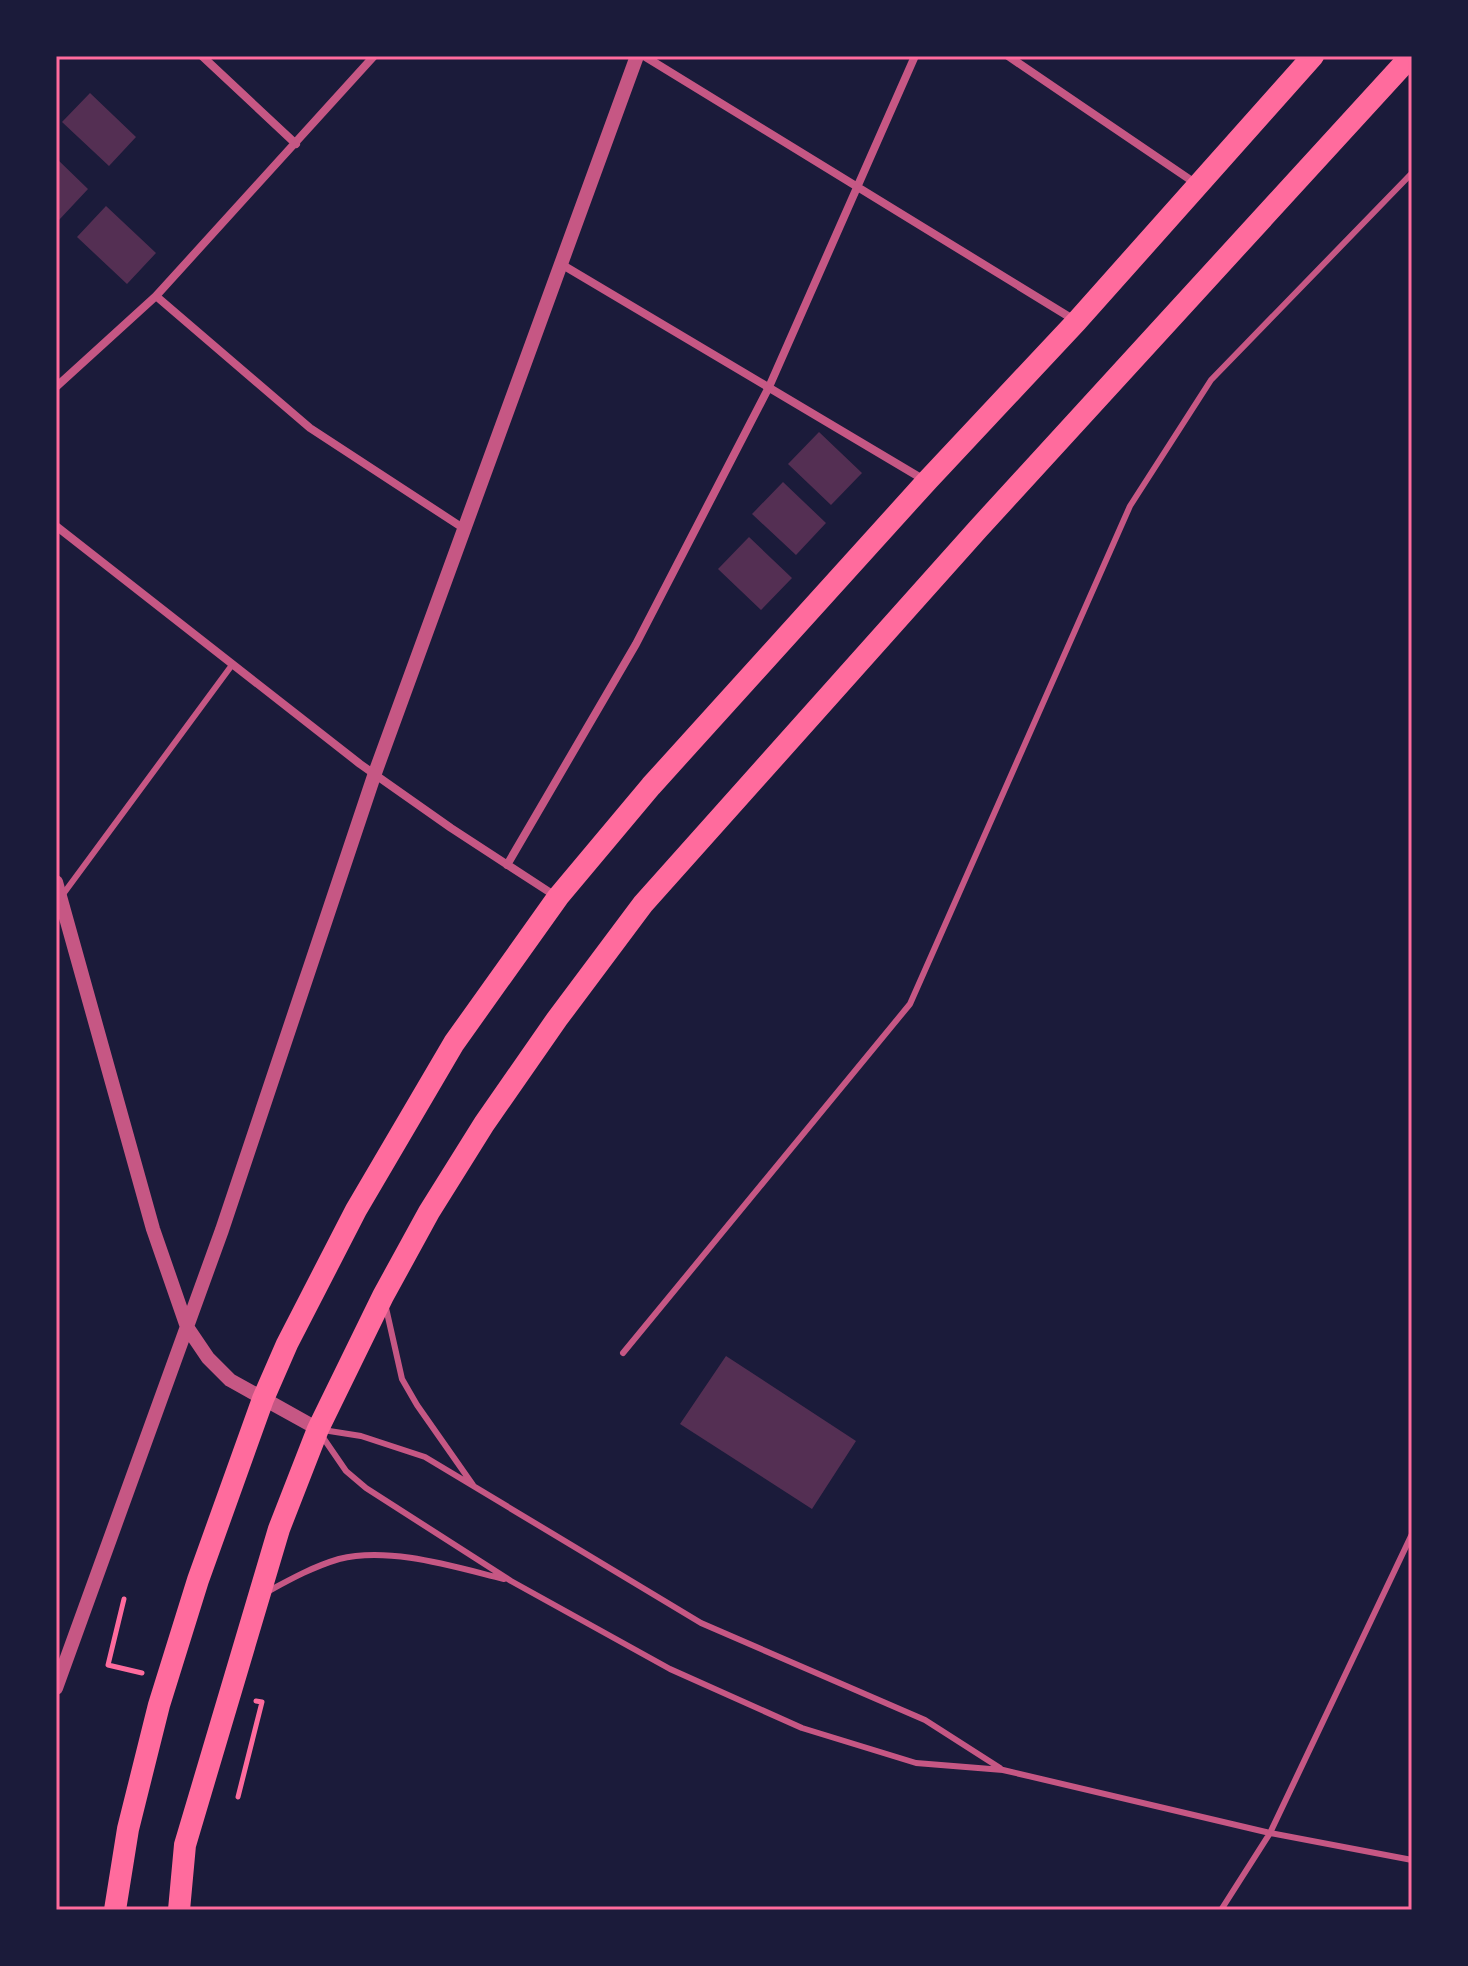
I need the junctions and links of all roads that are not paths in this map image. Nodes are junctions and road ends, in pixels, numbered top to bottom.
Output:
1 (202, 56) edge
2 (374, 56) edge
3 (637, 56) edge
4 (644, 56) edge
5 (915, 56) edge
6 (1008, 56) edge
7 (1313, 56) edge
8 (1411, 56) edge
9 (296, 144) junction
10 (1412, 173) edge
11 (1199, 186) junction
12 (856, 187) junction
13 (561, 264) junction
14 (156, 296) junction
15 (1077, 321) junction
16 (56, 387) edge
17 (769, 387) junction
18 (927, 481) junction
19 (56, 526) edge
20 (463, 528) junction
21 (232, 665) junction
22 (375, 773) junction
23 (507, 865) junction
24 (56, 882) edge
25 (558, 897) junction
26 (58, 901) edge
27 (383, 1296) junction
28 (187, 1327) junction
29 (623, 1353) dead end
30 (263, 1399) junction
31 (318, 1429) junction
32 (477, 1490) junction
33 (1412, 1534) edge
34 (511, 1581) junction
35 (258, 1596) junction
36 (60, 1660) edge
37 (56, 1688) edge
38 (1003, 1770) junction
39 (1270, 1833) junction
40 (1412, 1860) edge
41 (115, 1910) edge
42 (179, 1910) edge
43 (1221, 1910) edge

1 - 9 street
2 - 9 street
3 - 13 street
4 - 12 street
5 - 12 street
6 - 11 street
7 - 11 highway
8 - 27 highway
9 - 14 street
10 - 29 lane
11 - 15 highway
12 - 15 street
12 - 17 street
13 - 17 street
13 - 20 street
14 - 16 street
14 - 20 street
15 - 18 highway
17 - 18 street
17 - 23 street
18 - 25 highway
19 - 21 street
20 - 22 street
21 - 22 street
21 - 26 lane
22 - 23 street
22 - 28 street
23 - 25 street
24 - 26 street
25 - 30 highway
26 - 28 street
27 - 31 highway
27 - 32 lane
28 - 30 street
28 - 36 street
30 - 31 street
30 - 41 highway
31 - 32 lane
31 - 34 lane
31 - 35 highway
32 - 38 lane
33 - 39 lane
34 - 35 lane
34 - 38 lane
35 - 42 highway
36 - 37 street
38 - 39 lane
39 - 40 lane
39 - 43 lane

